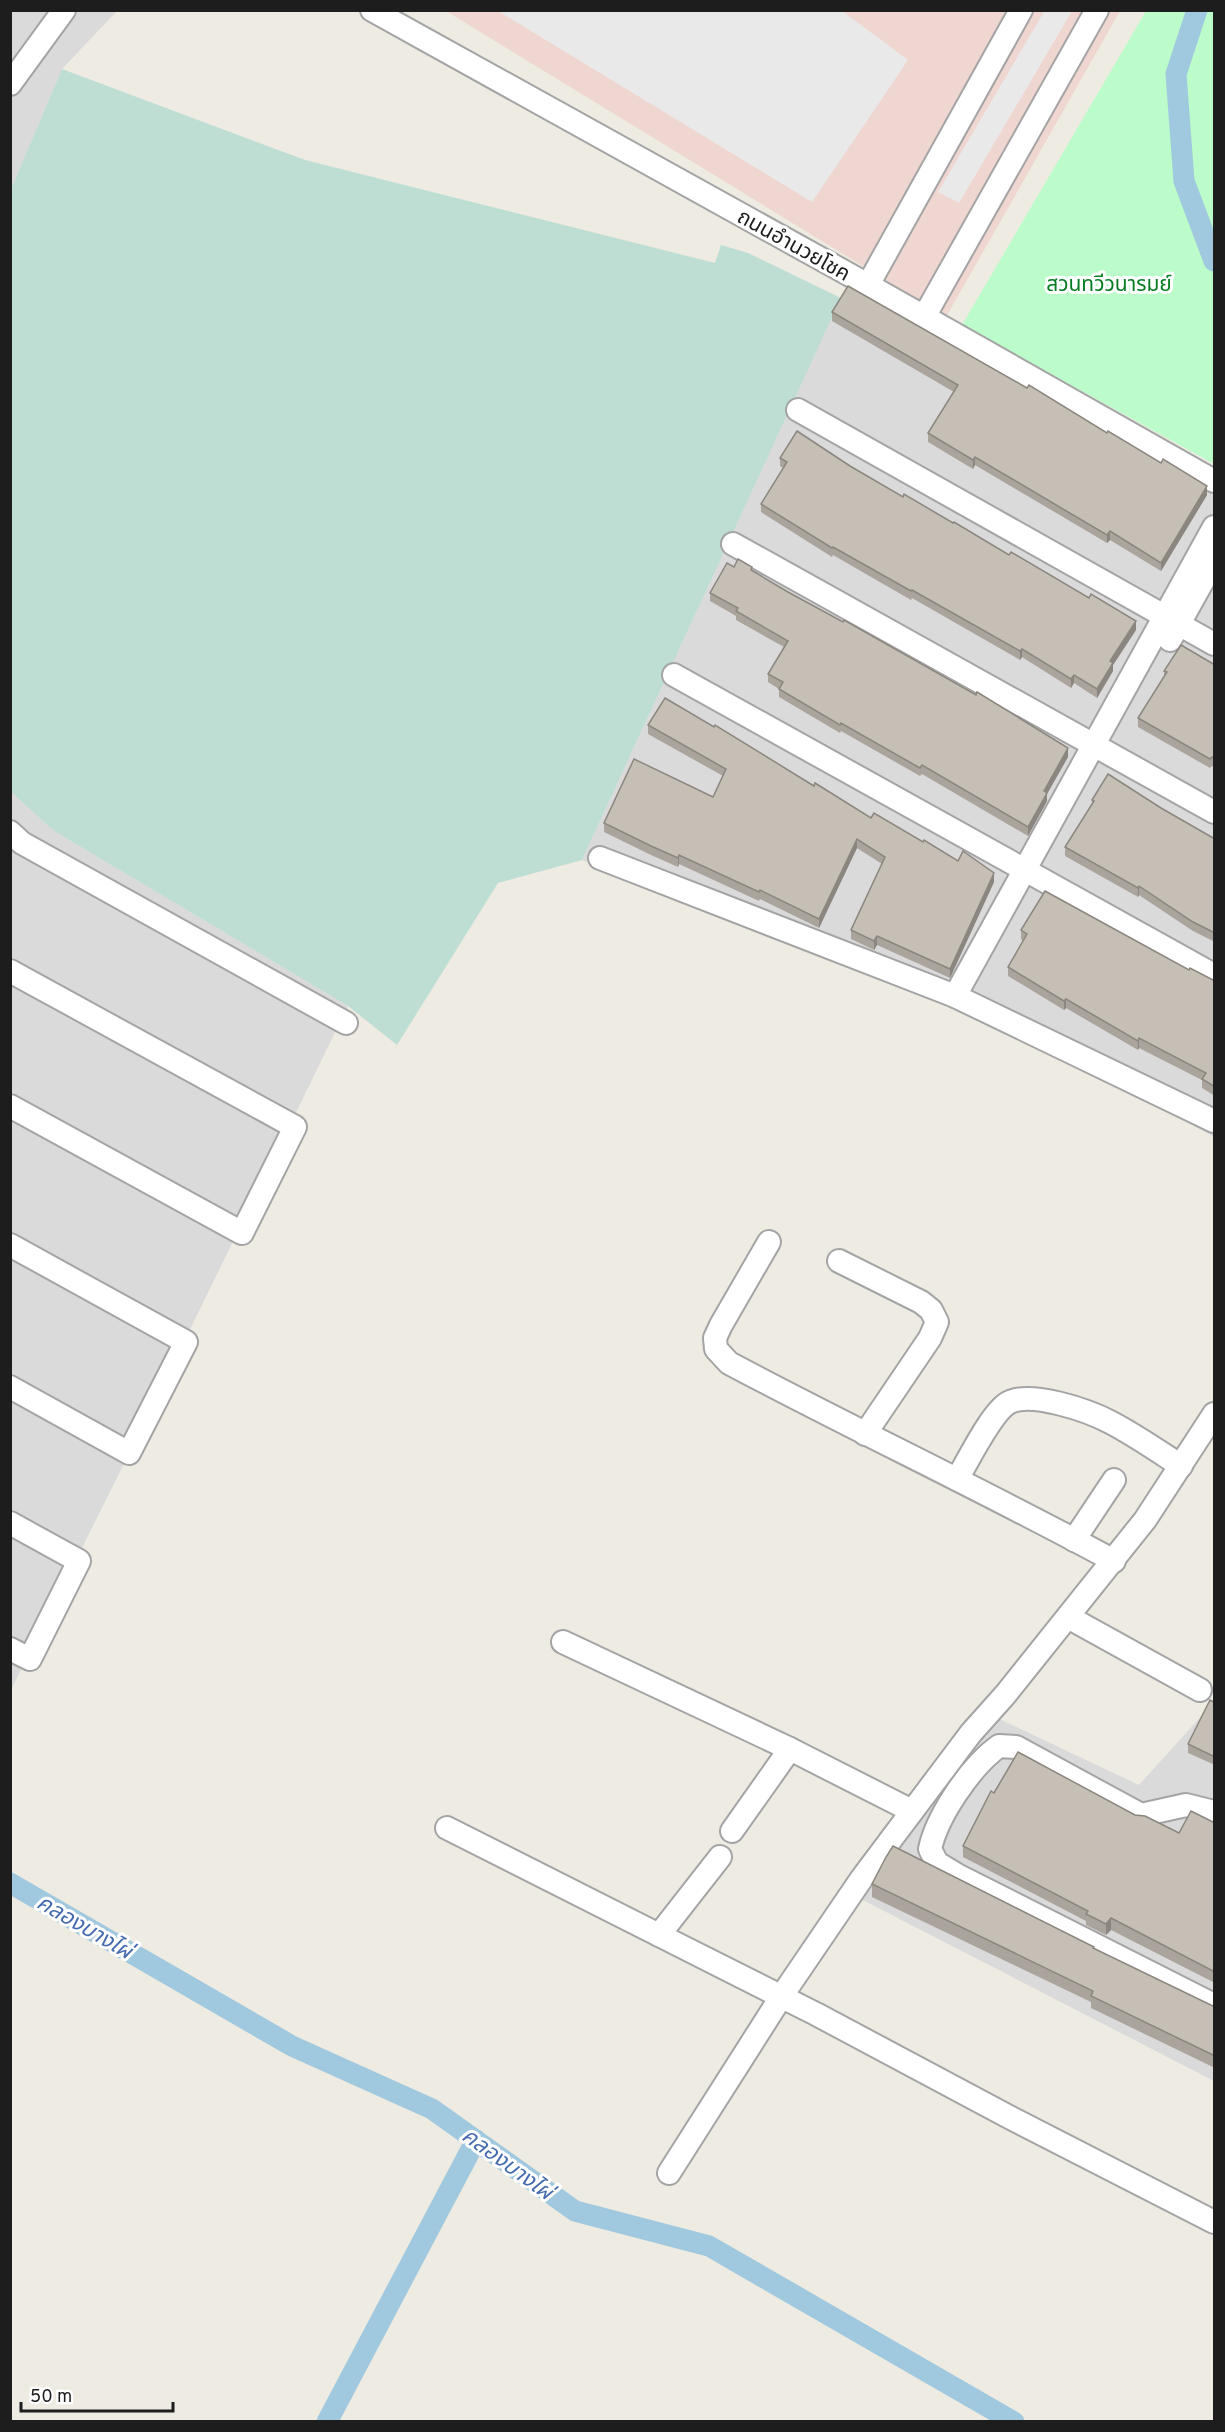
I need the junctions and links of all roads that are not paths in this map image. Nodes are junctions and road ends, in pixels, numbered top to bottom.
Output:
1 (64, 10) edge
2 (372, 10) edge
3 (1021, 10) edge
4 (1096, 10) edge
5 (10, 84) edge
6 (868, 285) junction
7 (924, 317) junction
8 (798, 410) dead end
9 (1215, 481) edge
10 (1215, 527) edge
11 (733, 544) dead end
12 (1215, 561) edge
13 (1172, 620) junction
14 (1215, 644) edge
15 (674, 675) dead end
16 (1101, 748) junction
17 (1215, 812) edge
18 (10, 832) edge
19 (600, 858) dead end
20 (1031, 874) junction
21 (10, 970) edge
22 (1215, 975) edge
23 (961, 999) junction
24 (346, 1023) dead end
25 (10, 1106) edge
26 (1215, 1121) edge
27 (769, 1242) dead end
28 (10, 1245) edge
29 (839, 1261) dead end
30 (10, 1387) edge
31 (1215, 1414) edge
32 (865, 1434) junction
33 (1181, 1466) junction
34 (957, 1479) junction
35 (1114, 1480) dead end
36 (10, 1523) edge
37 (1074, 1539) junction
38 (1113, 1561) junction
39 (1068, 1617) junction
40 (563, 1642) dead end
41 (10, 1649) edge
42 (1200, 1690) dead end
43 (790, 1749) junction
44 (912, 1811) junction
45 (1215, 1812) edge
46 (447, 1828) dead end
47 (732, 1831) dead end
48 (720, 1857) dead end
49 (659, 1935) junction
50 (781, 1997) junction
51 (1215, 2005) edge
52 (669, 2173) dead end
53 (1215, 2222) edge

1 - 5 street
2 - 6 street, ถนนอำนวยโชค
3 - 6 street
4 - 7 street
6 - 7 street, ถนนอำนวยโชค
7 - 9 street, ถนนอำนวยโชค
8 - 13 street
10 - 13 street
11 - 16 street
12 - 13 street
13 - 14 street
13 - 16 street
15 - 20 street
16 - 17 street
16 - 20 street
18 - 24 street
19 - 23 street
20 - 22 street
20 - 23 street
21 - 25 street
23 - 26 street
27 - 32 street
28 - 30 street
29 - 32 street
31 - 33 street
32 - 34 street
33 - 34 street
33 - 38 street
34 - 37 street
35 - 37 street
36 - 41 street
37 - 38 street
38 - 39 street
39 - 42 street
39 - 44 street
40 - 43 street
43 - 44 street
43 - 47 street
44 - 50 street
45 - 51 street
46 - 49 street
48 - 49 street
49 - 50 street
50 - 52 street
50 - 53 street

